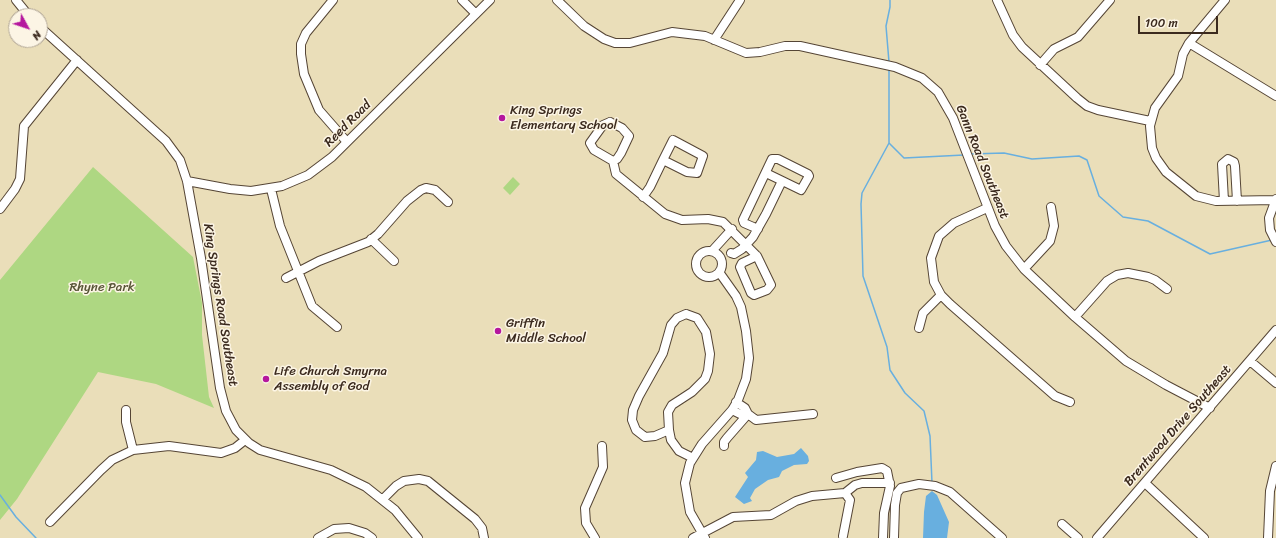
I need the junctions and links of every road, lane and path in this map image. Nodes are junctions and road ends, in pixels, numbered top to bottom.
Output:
1 (16, 0) edge
2 (333, 0) edge
3 (462, 0) edge
4 (490, 0) edge
5 (557, 0) edge
6 (740, 0) edge
7 (997, 0) edge
8 (1225, 0) edge
9 (1107, 1) edge
10 (22, 8) edge
11 (476, 14) junction
12 (48, 33) edge
13 (714, 40) junction
14 (1189, 43) junction
15 (77, 60) junction
16 (1040, 65) junction
17 (1276, 96) edge
18 (1150, 120) junction
19 (347, 142) junction
20 (663, 160) junction
21 (613, 161) junction
22 (766, 173) junction
23 (187, 181) junction
24 (782, 181) junction
25 (271, 189) junction
26 (643, 197) junction
27 (1276, 200) edge
28 (1224, 201) junction
29 (1237, 201) junction
30 (448, 202) dead end
31 (1051, 207) dead end
32 (987, 208) junction
33 (0, 209) edge
34 (732, 229) junction
35 (758, 229) junction
36 (371, 239) junction
37 (1274, 239) edge
38 (720, 243) junction
39 (746, 245) junction
40 (712, 251) junction
41 (731, 253) junction
42 (757, 256) junction
43 (721, 260) junction
44 (394, 261) dead end
45 (1024, 269) junction
46 (297, 271) junction
47 (718, 272) junction
48 (286, 278) dead end
49 (1167, 289) dead end
50 (941, 295) junction
51 (1074, 317) junction
52 (338, 327) dead end
53 (918, 328) dead end
54 (1276, 330) edge
55 (1250, 361) junction
56 (1276, 383) edge
57 (736, 402) junction
58 (1070, 402) dead end
59 (1210, 408) junction
60 (126, 410) dead end
61 (732, 410) junction
62 (748, 414) junction
63 (813, 414) dead end
64 (669, 430) junction
65 (245, 440) junction
66 (602, 446) dead end
67 (724, 446) dead end
68 (133, 450) junction
69 (693, 458) junction
70 (1276, 466) edge
71 (836, 478) dead end
72 (890, 483) junction
73 (1145, 483) junction
74 (845, 493) junction
75 (383, 499) junction
76 (50, 522) dead end
77 (1062, 524) dead end
78 (703, 536) edge
79 (843, 536) dead end
80 (999, 537) edge
81 (318, 538) edge
82 (372, 538) edge
83 (418, 538) edge
84 (484, 538) edge
85 (593, 538) edge
86 (693, 538) edge
87 (883, 538) edge
88 (894, 538) edge
89 (1078, 538) edge
90 (1097, 538) edge
91 (1204, 538) edge
92 (1268, 538) edge

1 - 10 street
2 - 19 street
3 - 11 street
4 - 11 street, Reed Road
5 - 13 street, Gann Road Southeast
6 - 13 street
7 - 16 street
8 - 14 street
9 - 16 street
11 - 19 street, Reed Road
12 - 15 street, King Springs Road Southeast
13 - 32 street, Gann Road Southeast
14 - 17 street
14 - 18 street
15 - 23 street, King Springs Road Southeast
15 - 33 street
16 - 18 street
18 - 28 street
19 - 25 street, Reed Road
20 - 20 street
20 - 26 street
21 - 21 street
21 - 26 street
22 - 24 street
22 - 24 street
22 - 35 street
23 - 25 street, Reed Road
23 - 65 street, King Springs Road Southeast
24 - 35 street
25 - 46 street
26 - 34 street
27 - 29 street
27 - 37 street
28 - 29 street
28 - 29 street
30 - 36 street
31 - 45 street
32 - 45 street, Gann Road Southeast
32 - 50 street
34 - 38 street
34 - 39 street
35 - 39 street
36 - 44 street
36 - 46 street
38 - 40 street
38 - 41 street
39 - 41 street
39 - 42 street
40 - 43 street
40 - 47 street
41 - 43 street
42 - 42 street
43 - 47 street
45 - 51 street, Gann Road Southeast
46 - 48 street
46 - 52 street
47 - 57 street
49 - 51 street
50 - 53 street
50 - 58 street
51 - 59 street, Gann Road Southeast
54 - 55 street, Brentwood Drive Southeast
55 - 56 street
55 - 59 street, Brentwood Drive Southeast
57 - 61 street
57 - 62 street
59 - 73 street, Brentwood Drive Southeast
60 - 68 street
61 - 62 street
61 - 69 street
62 - 63 street
62 - 67 street
64 - 64 street
64 - 69 street
65 - 68 street
65 - 75 street, King Springs Road Southeast
66 - 85 street
68 - 76 street
69 - 78 street
70 - 92 street
71 - 72 street
72 - 74 street
72 - 87 street
73 - 90 street, Brentwood Drive Southeast
73 - 91 street
74 - 78 street
74 - 79 street
75 - 83 street, King Springs Road Southeast
75 - 84 street
77 - 89 street
78 - 86 street
80 - 88 street
81 - 82 street

